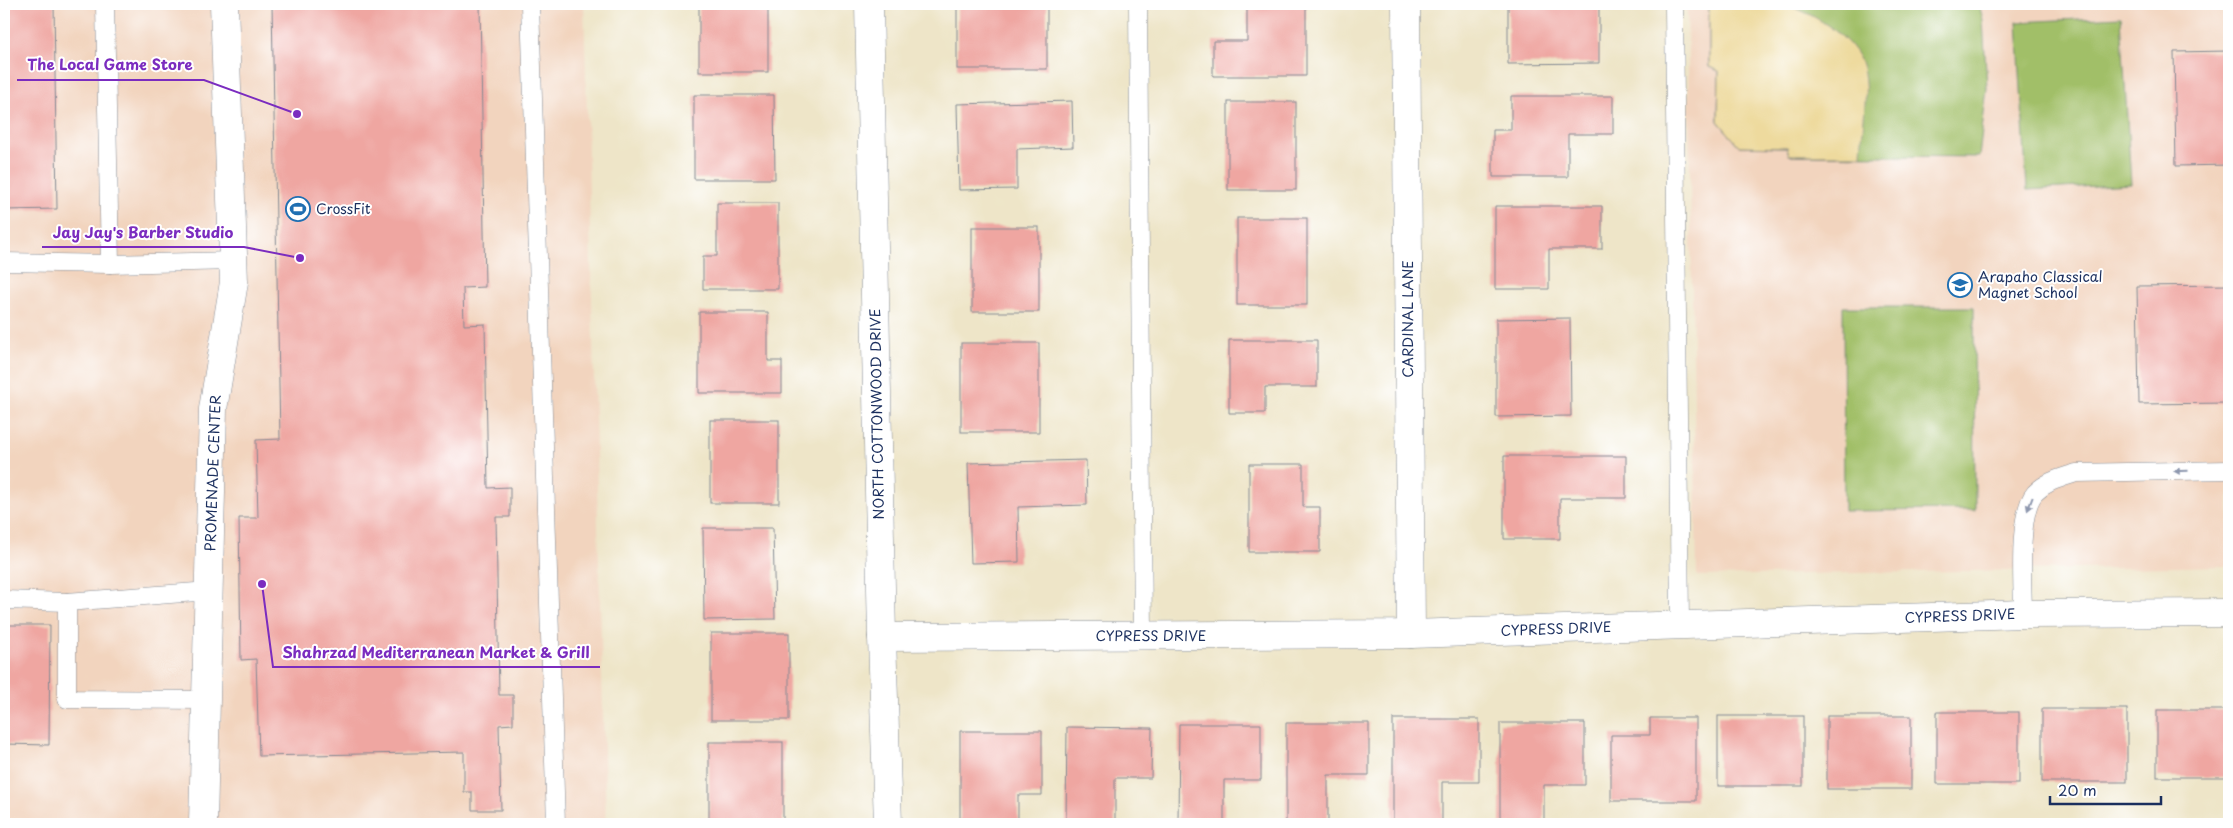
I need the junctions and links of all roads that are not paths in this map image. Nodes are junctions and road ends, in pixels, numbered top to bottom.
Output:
1 (105, 4) edge
2 (224, 4) edge
3 (530, 4) edge
4 (869, 4) edge
5 (1138, 4) edge
6 (1406, 4) edge
7 (1674, 4) edge
8 (233, 261) junction
9 (4, 262) edge
10 (110, 264) junction
11 (2229, 470) edge
12 (209, 591) junction
13 (4, 600) edge
14 (67, 602) junction
15 (2229, 613) edge
16 (2023, 614) junction
17 (1680, 625) junction
18 (1411, 634) junction
19 (1143, 636) junction
20 (882, 637) junction
21 (206, 700) junction
22 (203, 824) edge
23 (556, 824) edge
24 (888, 824) edge

1 - 10 lane
2 - 8 street, PROMENADE CENTER
3 - 23 lane
4 - 20 street, NORTH COTTONWOOD DRIVE
5 - 19 lane
6 - 18 street, CARDINAL LANE
7 - 17 lane
8 - 10 lane
8 - 12 street, PROMENADE CENTER
9 - 10 lane
11 -> 16 lane
12 - 14 lane
12 - 21 street, PROMENADE CENTER
13 - 14 lane
14 - 21 lane
15 - 16 street, CYPRESS DRIVE
16 - 17 street, CYPRESS DRIVE
17 - 18 street, CYPRESS DRIVE
18 - 19 street, CYPRESS DRIVE
19 - 20 street, CYPRESS DRIVE
20 - 24 street, NORTH COTTONWOOD DRIVE
21 - 22 street, PROMENADE CENTER

